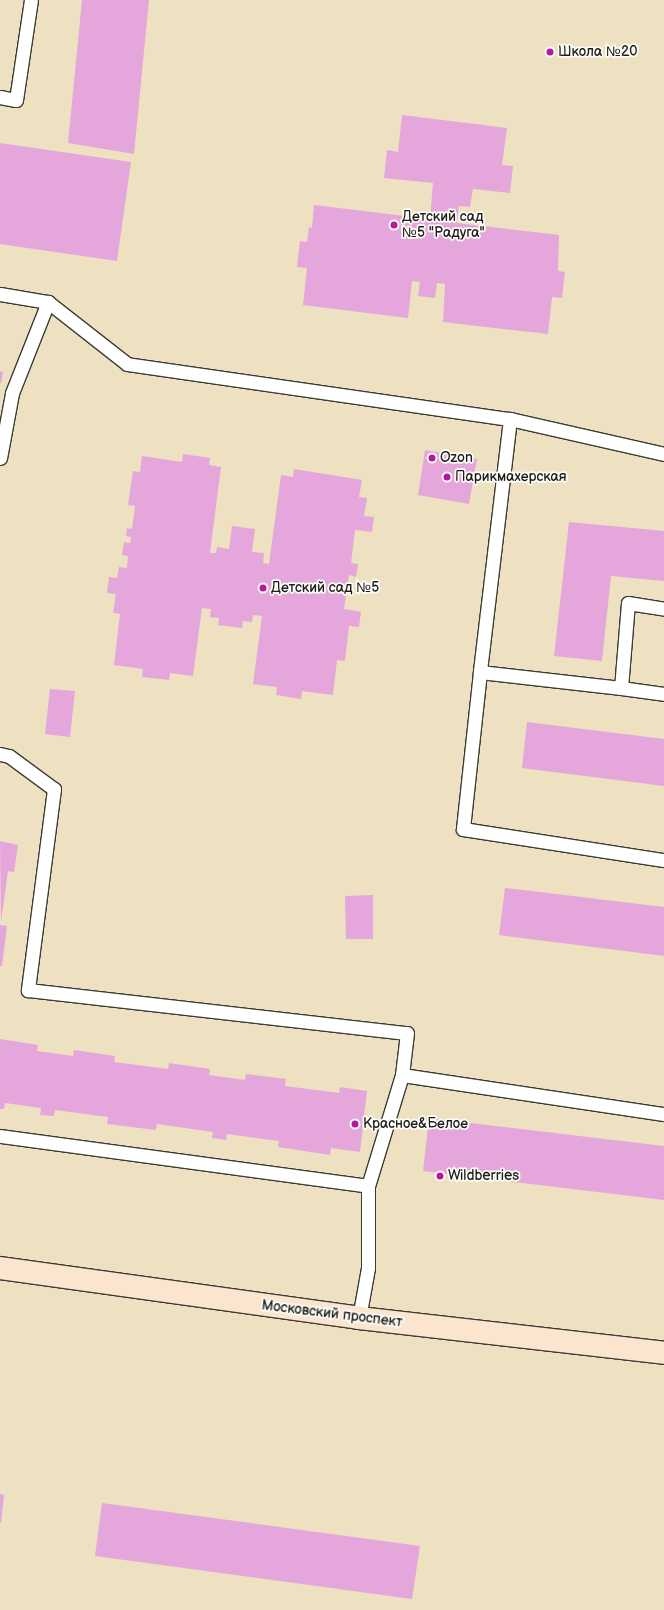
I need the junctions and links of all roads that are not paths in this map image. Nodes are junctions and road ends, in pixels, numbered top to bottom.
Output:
1 (31, 0) edge
2 (0, 97) edge
3 (0, 294) edge
4 (48, 302) junction
5 (510, 419) junction
6 (664, 454) edge
7 (0, 458) edge
8 (664, 608) edge
9 (480, 672) junction
10 (621, 688) junction
11 (664, 694) edge
12 (0, 754) edge
13 (664, 860) edge
14 (402, 1075) junction
15 (664, 1114) edge
16 (0, 1136) edge
17 (368, 1186) junction
18 (0, 1268) edge
19 (359, 1318) junction
20 (664, 1353) edge

1 - 2 lane
3 - 4 lane
4 - 5 lane
4 - 7 lane
5 - 6 lane
5 - 9 lane
8 - 10 lane
9 - 10 lane
9 - 13 lane
10 - 11 lane
12 - 14 lane
14 - 15 lane
14 - 17 lane
16 - 17 lane
17 - 19 lane
18 - 19 main road, Московский проспект
19 - 20 main road, Московский проспект

